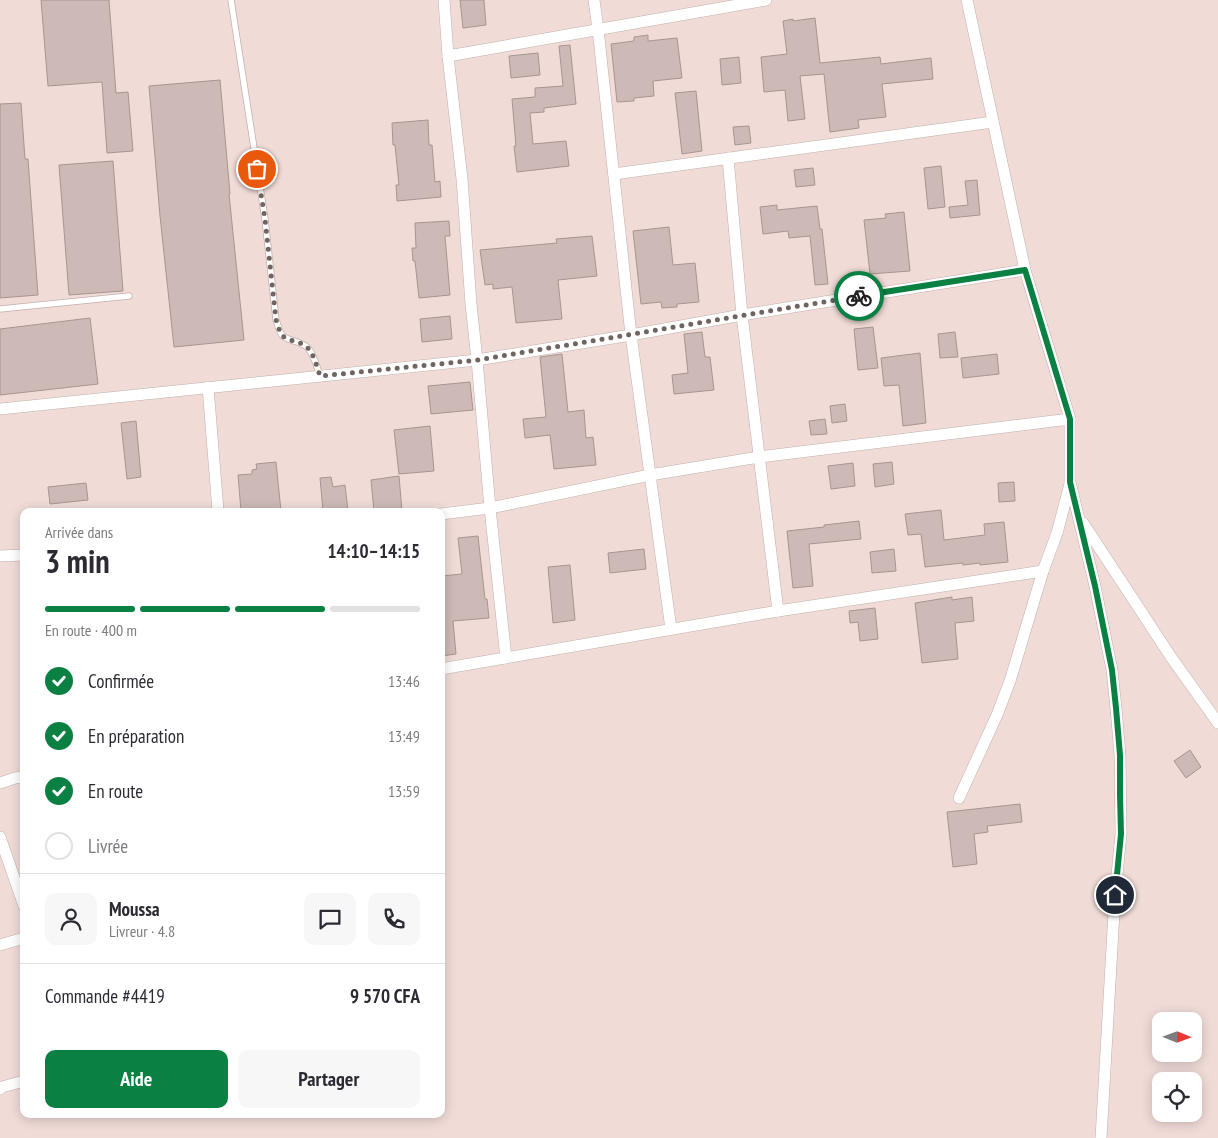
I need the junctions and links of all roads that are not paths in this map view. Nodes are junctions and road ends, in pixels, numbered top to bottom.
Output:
1 (231, 0) edge
2 (444, 0) edge
3 (594, 0) edge
4 (766, 0) edge
5 (967, 0) edge
6 (598, 29) junction
7 (448, 56) junction
8 (993, 122) junction
9 (728, 158) junction
10 (614, 174) junction
11 (1025, 270) junction
12 (129, 296) dead end
13 (0, 308) edge
14 (742, 315) junction
15 (631, 335) junction
16 (478, 360) junction
17 (320, 376) junction
18 (208, 387) junction
19 (0, 409) edge
20 (1070, 419) junction
21 (759, 457) junction
22 (650, 475) junction
23 (1070, 482) junction
24 (218, 508) edge
25 (490, 508) junction
26 (445, 514) edge
27 (1078, 516) junction
28 (20, 555) edge
29 (0, 556) edge
30 (1043, 572) junction
31 (778, 611) junction
32 (672, 629) junction
33 (506, 658) junction
34 (445, 668) edge
35 (1218, 723) edge
36 (20, 777) edge
37 (0, 783) edge
38 (959, 798) dead end
39 (0, 837) edge
40 (20, 894) edge
41 (20, 939) edge
42 (0, 945) edge
43 (20, 1083) edge
44 (0, 1089) edge
45 (1101, 1138) edge

1 - 17 lane
2 - 7 street
3 - 6 street
4 - 6 street
5 - 8 street
6 - 7 street
6 - 10 street
7 - 16 street
8 - 9 street
8 - 11 street
9 - 10 street
9 - 14 street
10 - 15 street
11 - 14 street
11 - 20 street
12 - 13 lane
14 - 15 street
14 - 21 street
15 - 16 street
15 - 22 street
16 - 17 street
16 - 25 street
17 - 18 street
18 - 19 street
18 - 24 street
20 - 21 street
20 - 23 street
21 - 22 street
21 - 31 street
22 - 25 street
22 - 32 street
23 - 27 street
23 - 30 street
25 - 26 street
25 - 33 street
27 - 35 street
27 - 45 street
28 - 29 street
30 - 31 street
30 - 38 street
31 - 32 street
32 - 33 street
33 - 34 street
36 - 37 street
39 - 40 street
41 - 42 street
43 - 44 street

